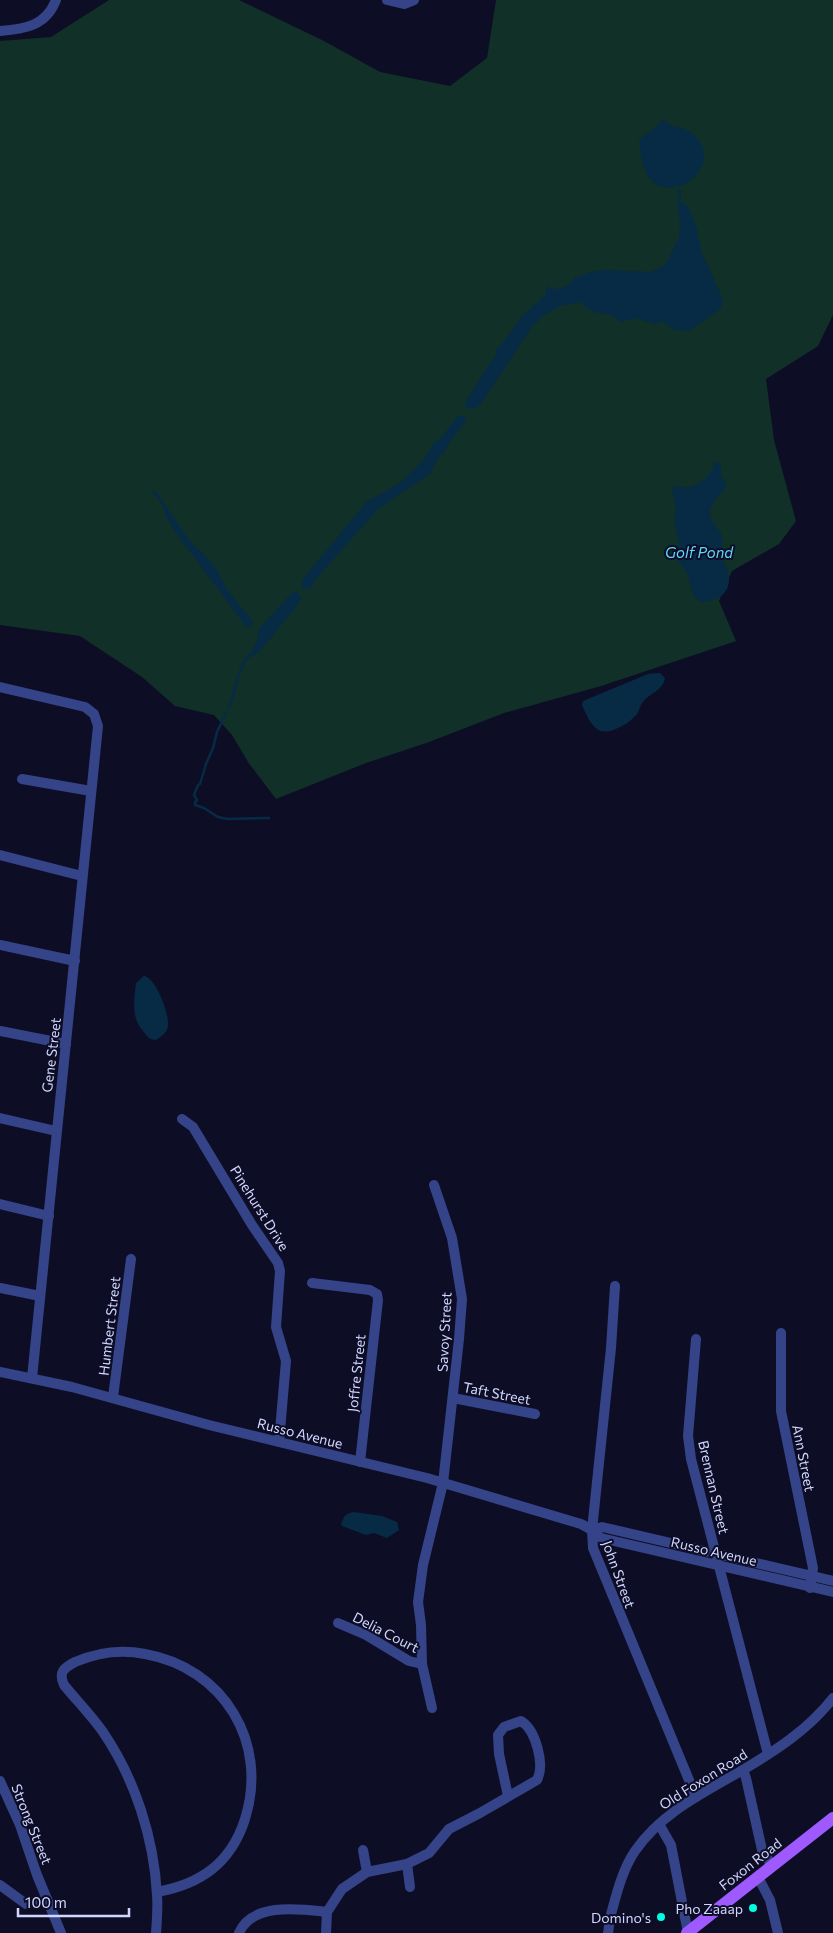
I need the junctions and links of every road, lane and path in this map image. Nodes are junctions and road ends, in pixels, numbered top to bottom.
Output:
1 (56, 0) edge
2 (387, 0) edge
3 (414, 0) edge
4 (0, 31) edge
5 (0, 687) edge
6 (22, 779) dead end
7 (91, 791) junction
8 (0, 855) edge
9 (82, 876) junction
10 (0, 945) edge
11 (75, 961) junction
12 (0, 1031) edge
13 (66, 1044) junction
14 (0, 1118) edge
15 (182, 1118) dead end
16 (56, 1130) junction
17 (434, 1185) dead end
18 (0, 1204) edge
19 (49, 1216) junction
20 (131, 1259) dead end
21 (312, 1283) dead end
22 (615, 1286) dead end
23 (0, 1288) edge
24 (40, 1296) junction
25 (781, 1333) dead end
26 (696, 1339) dead end
27 (0, 1372) edge
28 (32, 1378) junction
29 (113, 1397) junction
30 (453, 1398) junction
31 (535, 1414) dead end
32 (279, 1442) junction
33 (360, 1462) junction
34 (443, 1483) junction
35 (592, 1530) junction
36 (716, 1554) junction
37 (719, 1566) junction
38 (812, 1577) junction
39 (833, 1581) edge
40 (810, 1588) junction
41 (833, 1592) edge
42 (338, 1623) dead end
43 (422, 1664) junction
44 (833, 1698) edge
45 (432, 1708) dead end
46 (768, 1754) junction
47 (743, 1770) junction
48 (0, 1781) edge
49 (508, 1796) junction
50 (696, 1797) junction
51 (833, 1818) edge
52 (659, 1824) junction
53 (363, 1850) dead end
54 (407, 1864) junction
55 (772, 1866) junction
56 (367, 1872) junction
57 (758, 1877) junction
58 (0, 1884) edge
59 (410, 1887) dead end
60 (157, 1892) junction
61 (47, 1899) junction
62 (327, 1912) junction
63 (240, 1929) edge
64 (61, 1933) edge
65 (156, 1933) edge
66 (326, 1933) edge
67 (608, 1933) edge
68 (688, 1933) edge
69 (778, 1933) edge

1 - 4 street
2 - 3 street
5 - 7 street, Gene Street
6 - 7 street
7 - 9 street, Gene Street
8 - 9 street
9 - 11 street, Gene Street
10 - 11 street
11 - 13 street, Gene Street
12 - 13 street
13 - 16 street, Gene Street
14 - 16 street
15 - 32 street, Pinehurst Drive
16 - 19 street, Gene Street
17 - 30 street, Savoy Street
18 - 19 street
19 - 24 street, Gene Street
20 - 29 street, Humbert Street
21 - 33 street, Joffre Street
22 - 35 street, John Street
23 - 24 street
24 - 28 street, Gene Street
25 - 38 street, Ann Street
26 - 36 street, Brennan Street
27 - 28 street, Russo Avenue
28 - 29 street, Russo Avenue
29 - 32 street, Russo Avenue
30 - 31 street, Taft Street
30 - 34 street, Savoy Street
32 - 33 street, Russo Avenue
33 - 34 street, Russo Avenue
34 - 35 street, Russo Avenue
34 - 43 street, Savoy Street
35 - 36 street, Russo Avenue
35 - 37 street, Russo Avenue
35 - 50 street, John Street
36 - 37 street, Brennan Street
36 - 38 street, Russo Avenue
37 - 40 street, Russo Avenue
37 - 46 street, Brennan Street
38 - 39 street, Russo Avenue
38 - 40 street, Ann Street
40 - 41 street, Russo Avenue
42 - 43 street, Delia Court
43 - 45 street, Savoy Street
44 - 46 street, Old Foxon Road
46 - 47 street, Old Foxon Road
47 - 50 street, Old Foxon Road
47 - 55 street
48 - 61 street, Strong Street
49 - 49 street
49 - 54 street
50 - 52 street, Old Foxon Road
51 - 55 main road, Foxon Road
52 - 67 street, Old Foxon Road
52 - 68 street
53 - 56 street
54 - 56 street
54 - 59 street
55 - 57 main road, Foxon Road
56 - 62 street
57 - 68 main road, Foxon Road
57 - 69 street
58 - 61 street
60 - 60 street
60 - 65 street
61 - 64 street, Strong Street
62 - 63 street
62 - 66 street

